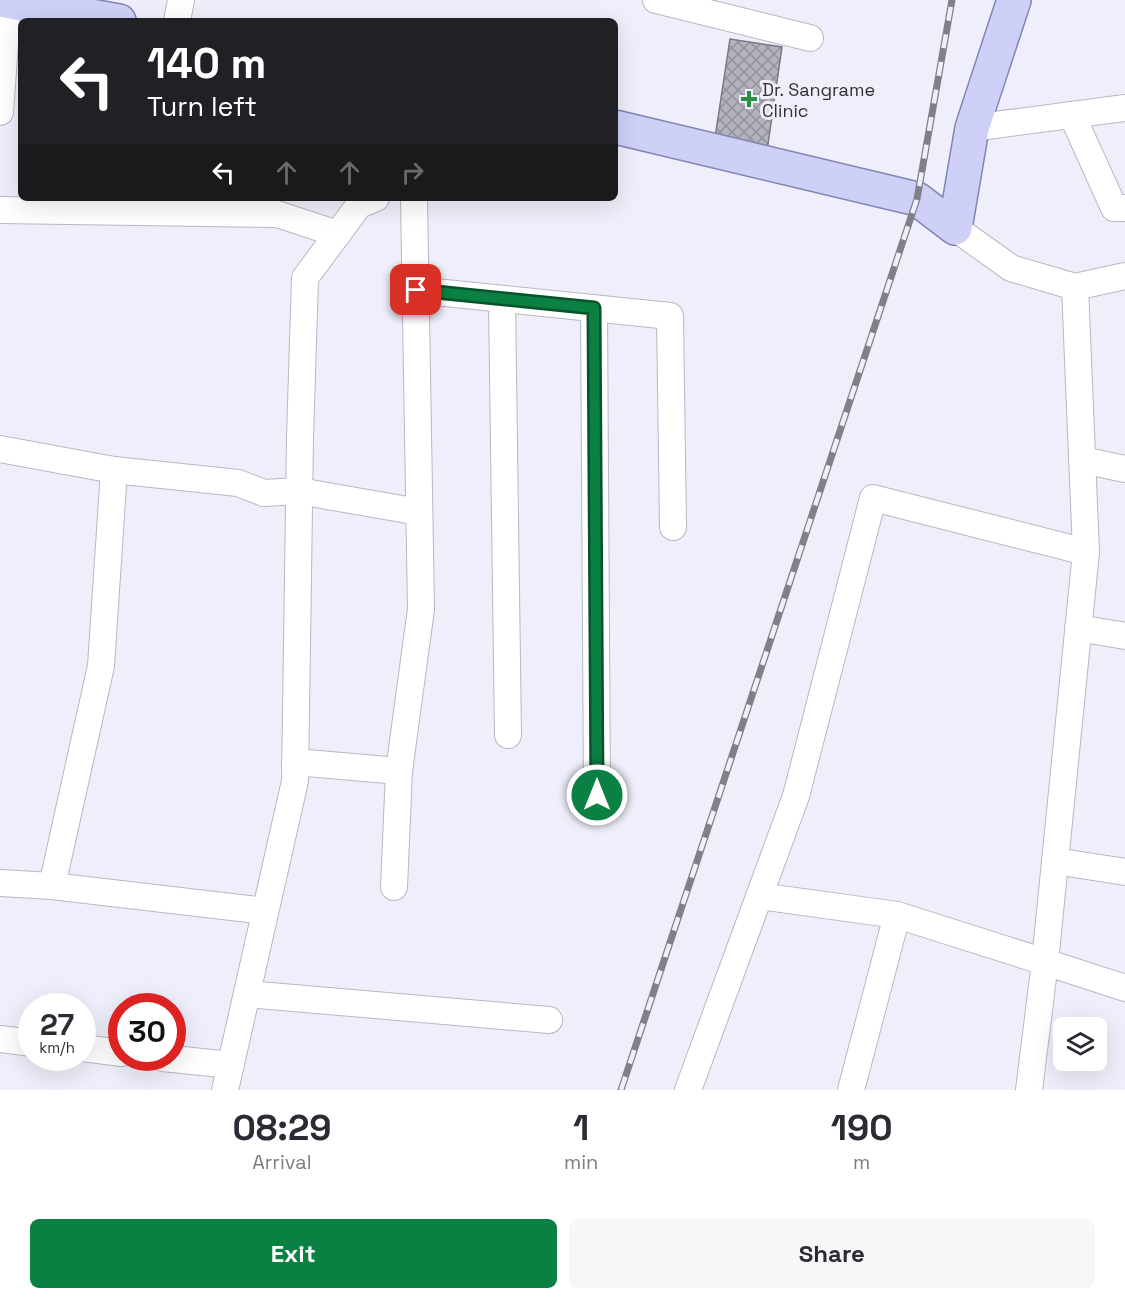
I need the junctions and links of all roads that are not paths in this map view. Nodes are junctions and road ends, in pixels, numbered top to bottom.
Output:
1 (181, 0) edge
2 (656, 0) edge
3 (1014, 0) edge
4 (4, 1) edge
5 (102, 18) edge
6 (178, 18) edge
7 (810, 38) dead end
8 (1125, 108) edge
9 (0, 112) edge
10 (1071, 115) junction
11 (618, 128) edge
12 (972, 128) junction
13 (369, 201) edge
14 (414, 201) edge
15 (1125, 208) edge
16 (0, 210) edge
17 (955, 228) junction
18 (338, 234) junction
19 (1125, 276) edge
20 (1075, 286) junction
21 (416, 290) junction
22 (502, 299) junction
23 (594, 308) junction
24 (0, 449) edge
25 (1082, 460) junction
26 (1125, 469) edge
27 (114, 470) junction
28 (299, 491) junction
29 (419, 512) junction
30 (673, 527) dead end
31 (1086, 552) junction
32 (1078, 628) junction
33 (1125, 636) edge
34 (508, 735) dead end
35 (295, 762) junction
36 (399, 771) junction
37 (597, 795) dead end
38 (1055, 861) junction
39 (1125, 872) edge
40 (0, 883) edge
41 (52, 886) junction
42 (394, 887) dead end
43 (759, 896) junction
44 (266, 911) junction
45 (897, 915) junction
46 (1045, 962) junction
47 (1125, 988) edge
48 (247, 994) junction
49 (549, 1020) dead end
50 (0, 1039) edge
51 (18, 1041) edge
52 (186, 1060) edge
53 (231, 1065) junction
54 (225, 1090) edge
55 (688, 1090) edge
56 (851, 1090) edge
57 (1029, 1090) edge

1 - 6 street
2 - 7 street
3 - 12 main road
4 - 5 main road
4 - 9 street
8 - 10 street
10 - 12 street
10 - 15 street
11 - 17 main road
12 - 17 main road
13 - 18 street
14 - 21 street
16 - 18 street
17 - 20 street
18 - 28 street
19 - 20 street
20 - 25 street
21 - 22 street
21 - 29 street
22 - 23 street
22 - 34 street
23 - 30 street
23 - 37 street
24 - 27 street
25 - 26 street
25 - 31 street
27 - 28 street
27 - 41 street
28 - 29 street
28 - 35 street
29 - 36 street
31 - 32 street
31 - 43 street
32 - 33 street
32 - 38 street
35 - 36 street
35 - 44 street
36 - 42 street
38 - 39 street
38 - 46 street
40 - 41 street
41 - 44 street
43 - 45 street
43 - 55 street
44 - 48 street
45 - 46 street
45 - 56 street
46 - 47 street
46 - 57 street
48 - 49 street
48 - 53 street
50 - 51 street
52 - 53 street
53 - 54 street

